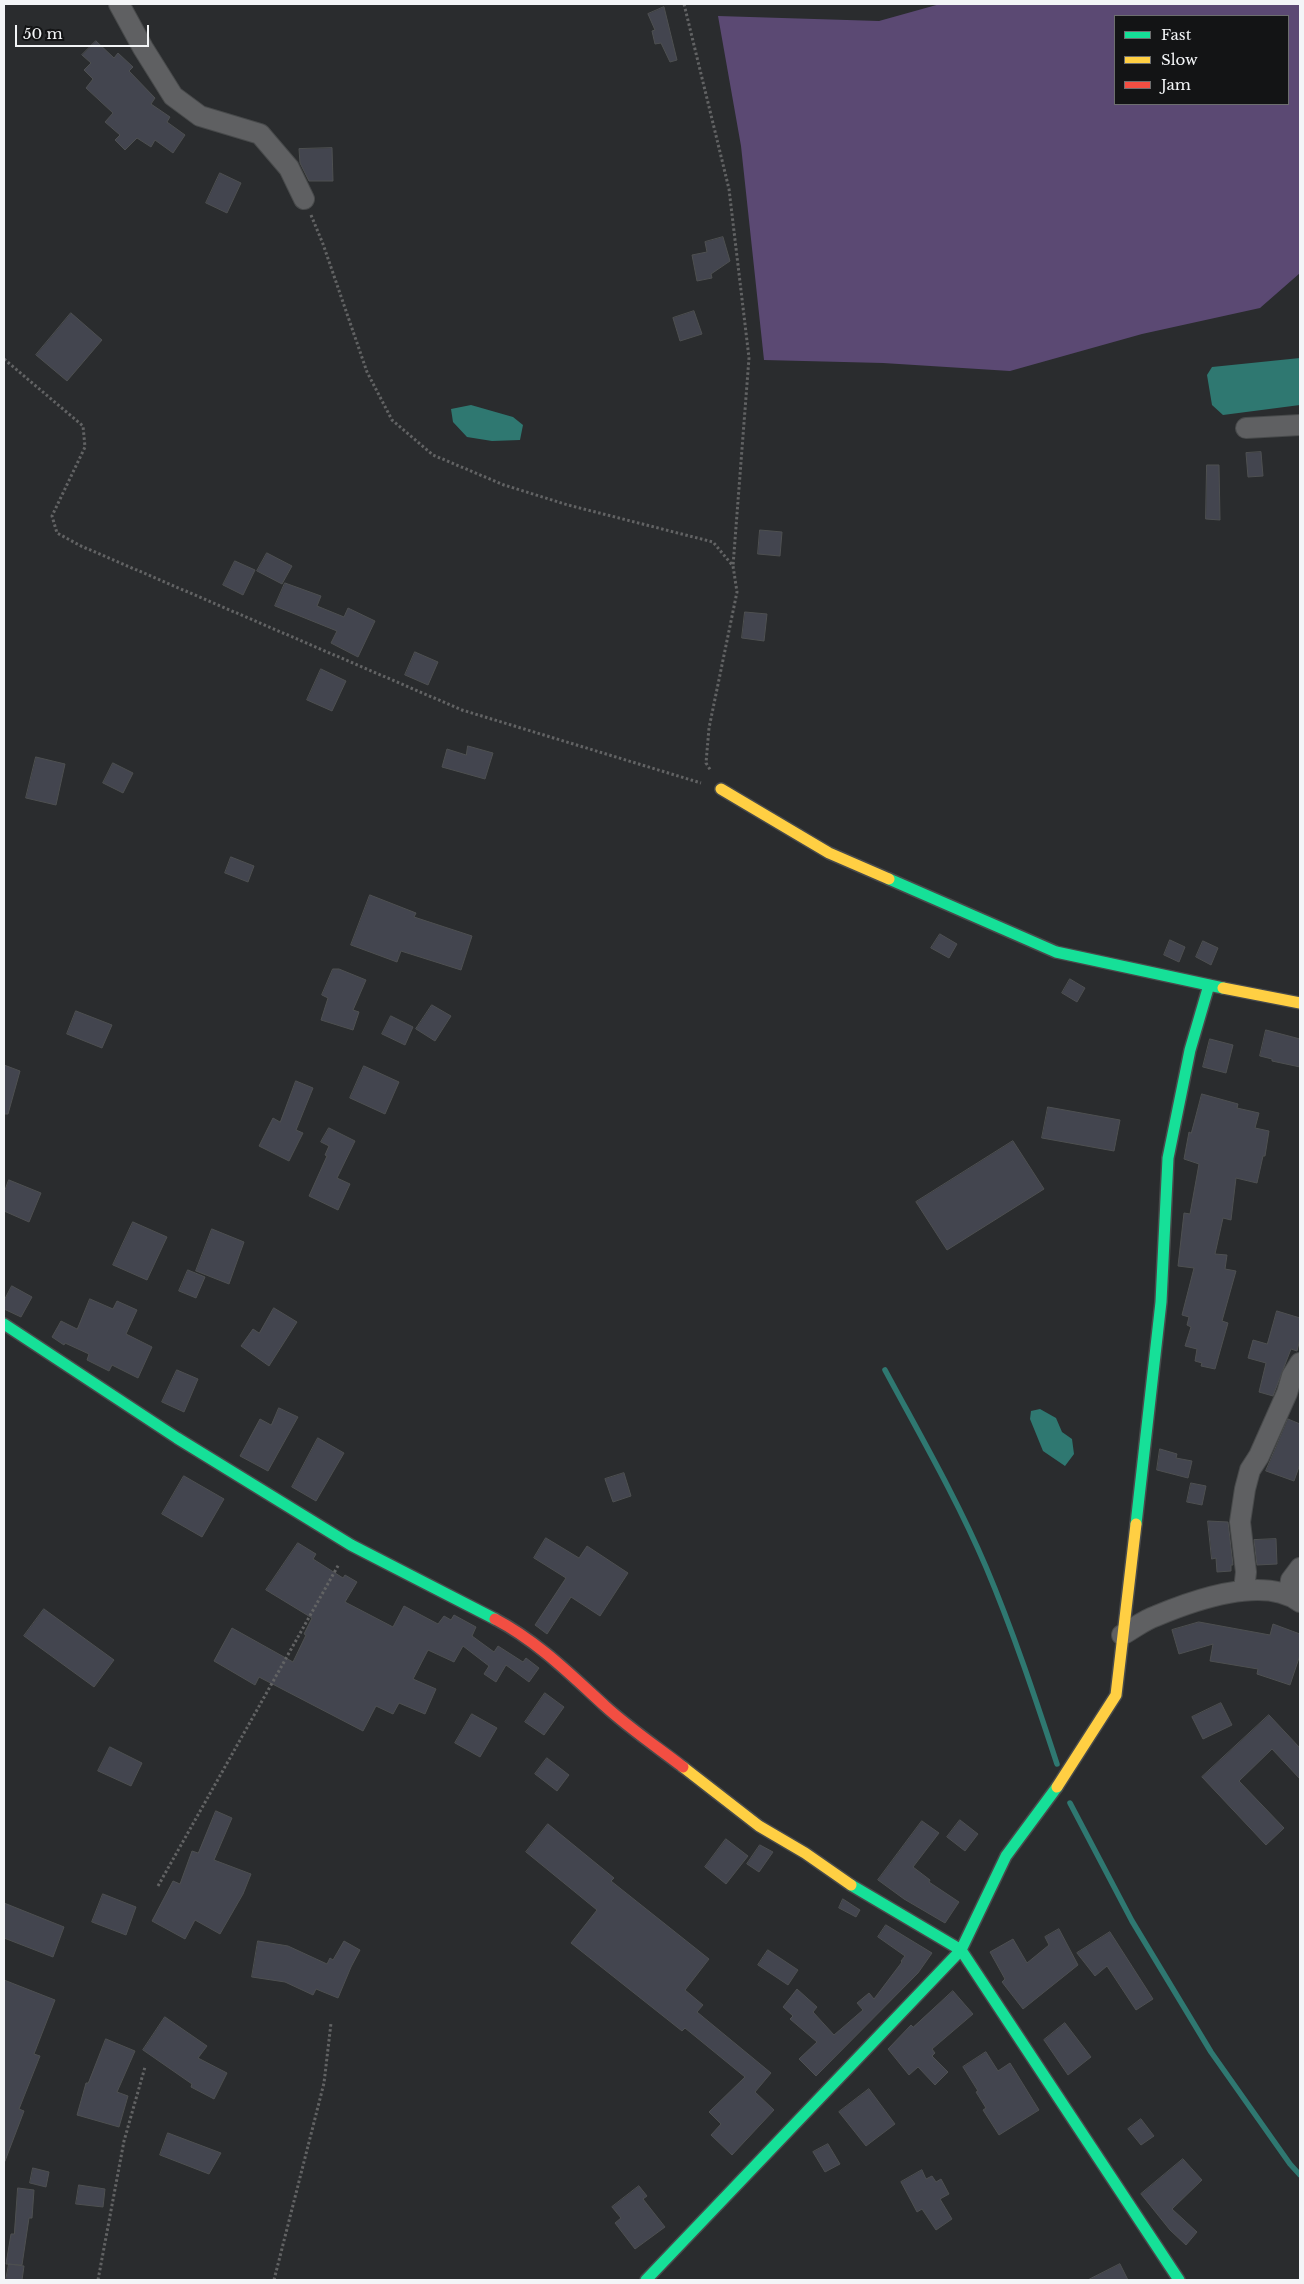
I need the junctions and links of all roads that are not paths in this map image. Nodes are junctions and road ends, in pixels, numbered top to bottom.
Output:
1 (119, 4) edge
2 (304, 200) road end
3 (1300, 425) edge
4 (1246, 428) dead end
5 (721, 789) road end
6 (1209, 985) junction
7 (1300, 1003) edge
8 (4, 1324) edge
9 (1300, 1363) edge
10 (1300, 1568) edge
11 (1244, 1590) junction
12 (1295, 1598) edge
13 (1122, 1635) junction
14 (961, 1950) junction
15 (646, 2280) edge
16 (1179, 2280) edge

1 - 2 street
3 - 4 street
5 - 6 street
6 - 7 street
6 - 13 street
8 - 14 street
9 - 11 street
10 - 12 street
11 - 12 street
11 - 13 street
13 - 14 street
14 - 15 street
14 - 16 street

